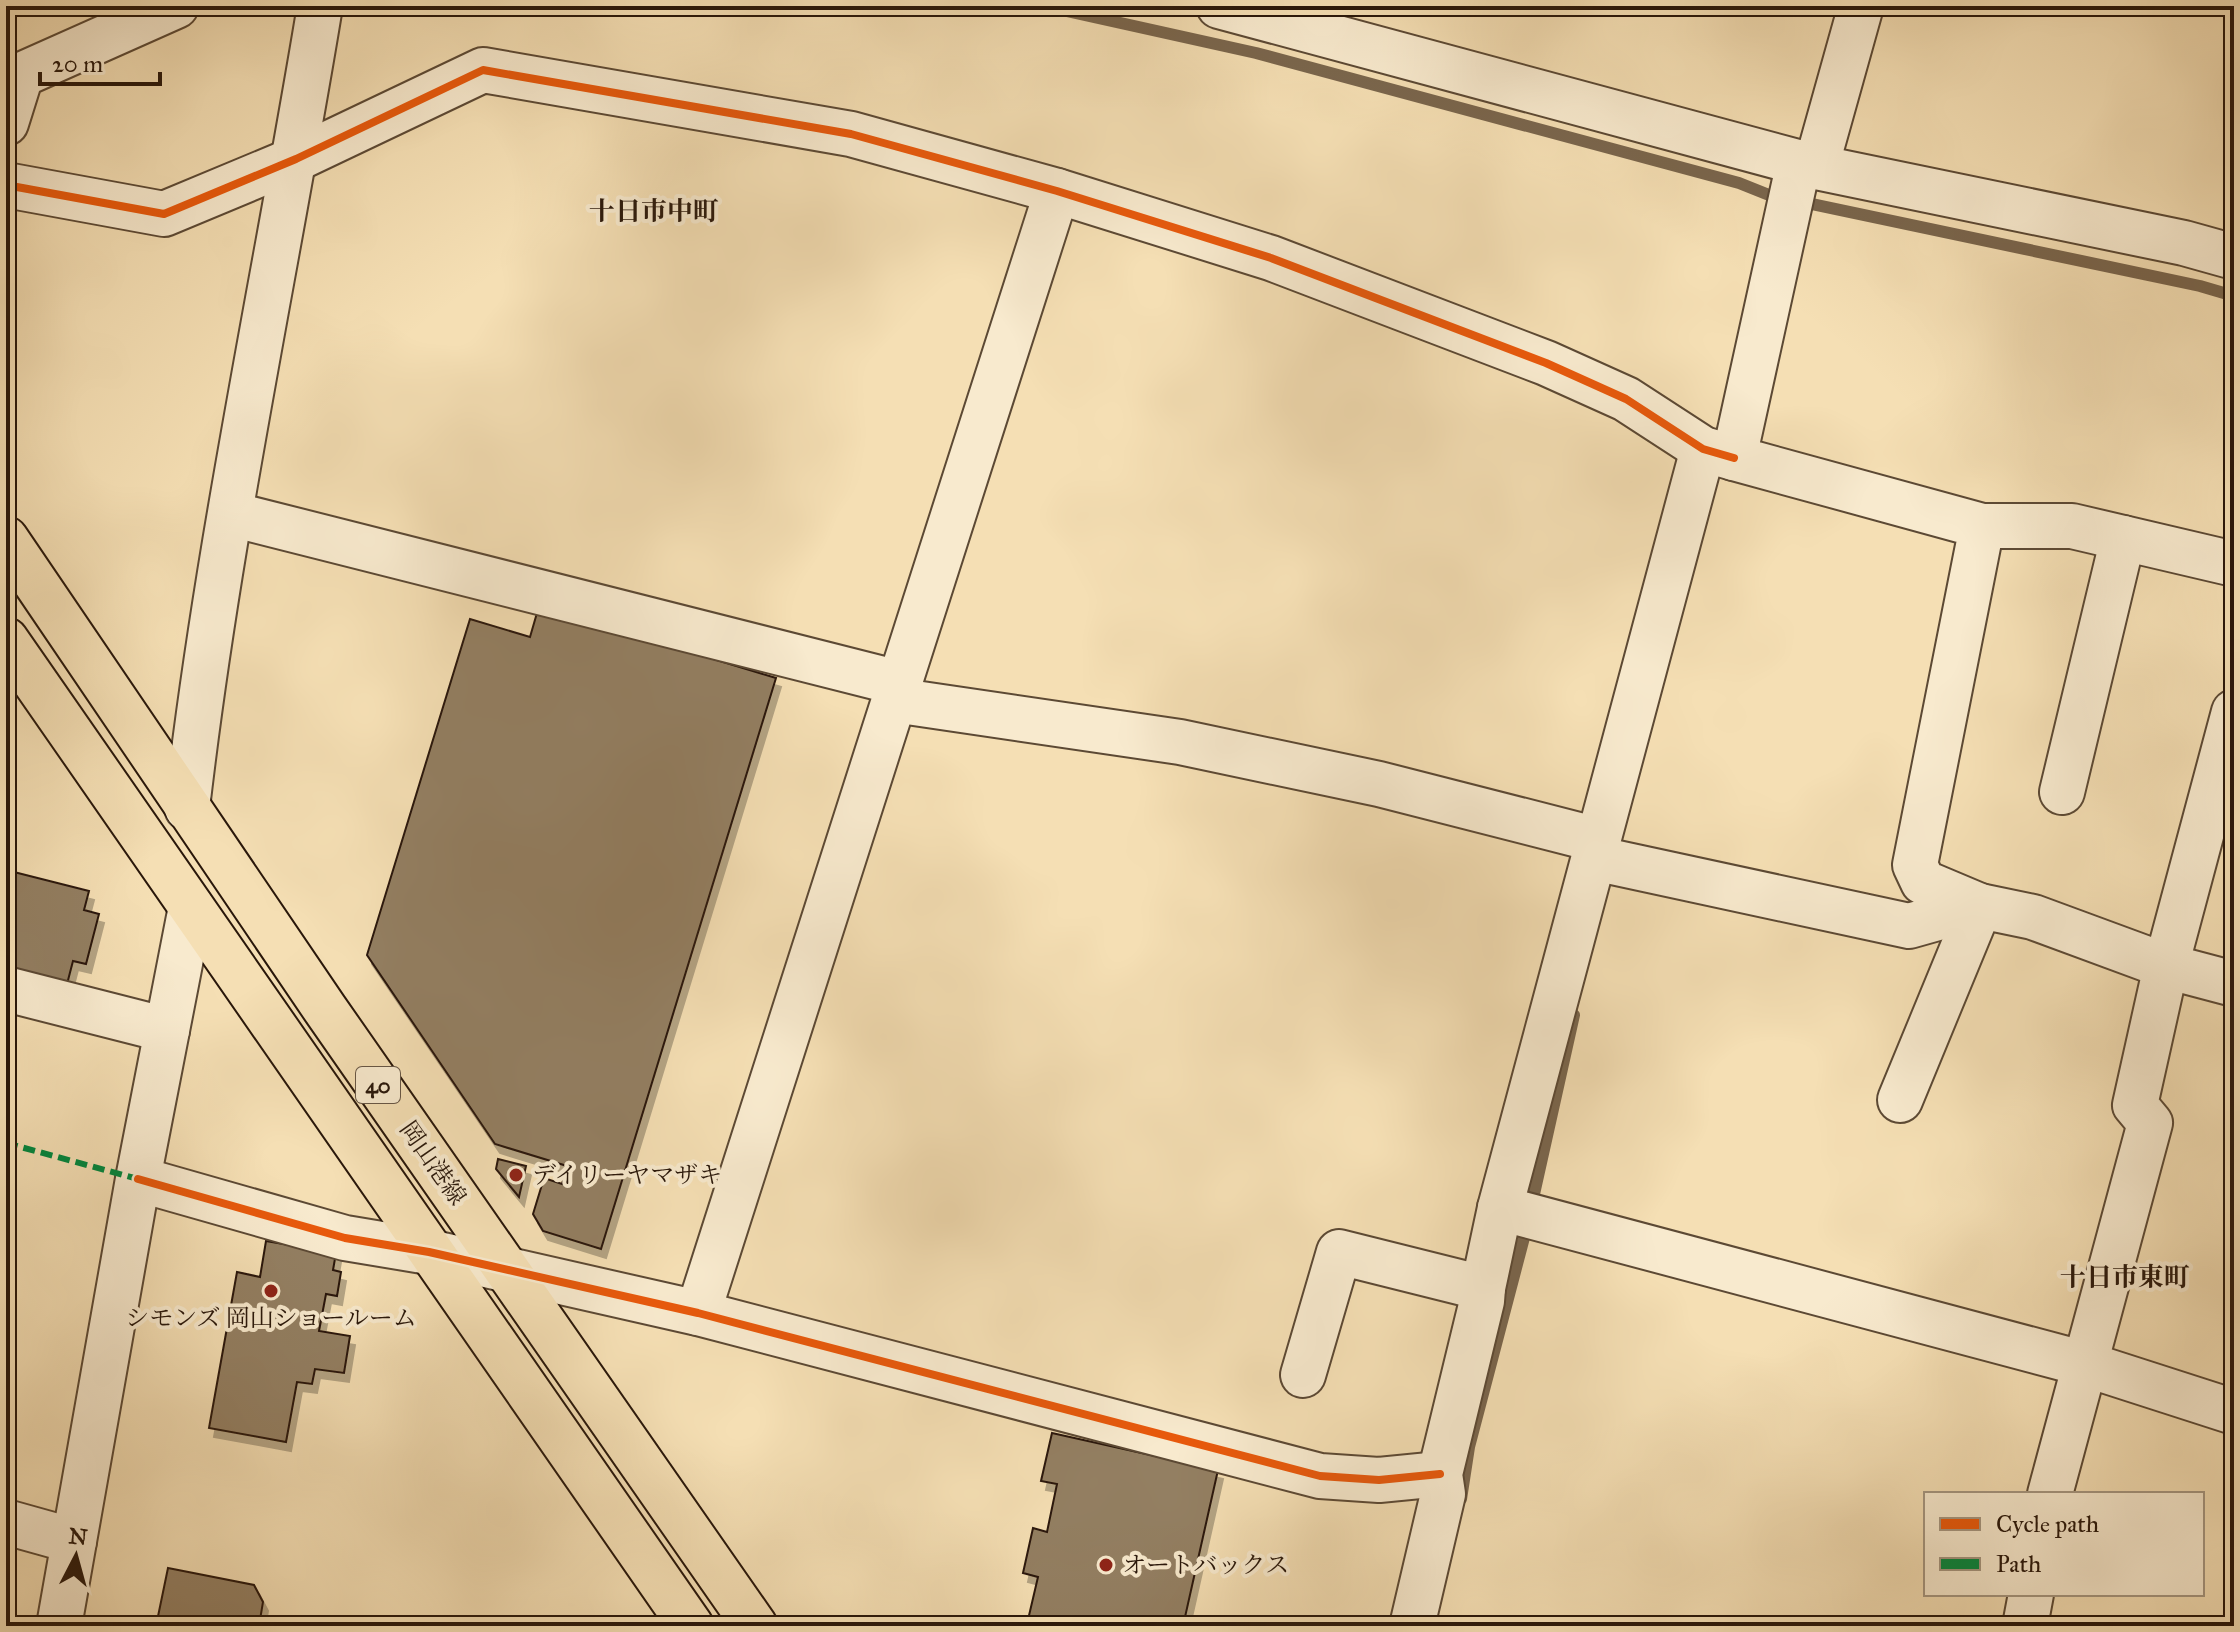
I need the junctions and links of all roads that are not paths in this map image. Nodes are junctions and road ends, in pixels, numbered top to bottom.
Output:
1 (320, 6) edge
2 (1219, 6) edge
3 (1861, 6) edge
4 (165, 8) edge
5 (6, 123) edge
6 (296, 159) junction
7 (1799, 181) junction
8 (6, 185) edge
9 (1057, 191) junction
10 (2234, 257) edge
11 (1717, 453) junction
12 (231, 514) junction
13 (1982, 526) junction
14 (2123, 538) junction
15 (6, 539) edge
16 (2234, 564) edge
17 (6, 640) edge
18 (897, 691) junction
19 (2234, 712) edge
20 (2062, 792) dead end
21 (187, 808) junction
22 (1602, 855) junction
23 (1980, 906) junction
24 (191, 907) junction
25 (2166, 966) junction
26 (2234, 984) edge
27 (6, 989) edge
28 (167, 1030) junction
29 (1900, 1100) dead end
30 (138, 1179) junction
31 (1521, 1213) junction
32 (429, 1252) junction
33 (507, 1269) junction
34 (1483, 1288) junction
35 (698, 1313) junction
36 (2085, 1364) junction
37 (1303, 1375) dead end
38 (2234, 1412) edge
39 (1440, 1474) junction
40 (2051, 1492) edge
41 (6, 1522) edge
42 (74, 1541) junction
43 (2031, 1596) edge
44 (59, 1626) edge
45 (691, 1626) edge
46 (755, 1626) edge
47 (1412, 1626) edge
48 (2025, 1626) edge

1 - 6 street
2 - 7 street
3 - 7 street
4 - 5 street
6 - 8 street
6 - 9 street
6 - 12 street
7 - 10 street
7 - 11 street
9 - 11 street
9 - 18 street
11 - 13 street
11 - 22 street
12 - 18 street
12 - 21 street
13 - 14 street
13 - 23 street
14 - 16 street
14 - 20 street
15 - 21 main road, 岡山港線 / 40
17 - 24 main road, 40
18 - 22 street
18 - 35 street
19 - 25 street
21 - 33 main road, 岡山港線 / 40
22 - 23 street
22 - 31 street
23 - 25 street
23 - 29 street
24 - 28 street
24 - 32 main road, 40
25 - 26 street
25 - 36 street
27 - 28 street
28 - 30 street
30 - 32 street
30 - 42 street
31 - 34 street
31 - 36 street
32 - 33 street
32 - 45 main road, 40
33 - 35 street
33 - 46 main road, 岡山港線 / 40
34 - 37 street
34 - 39 street
35 - 39 street
36 - 38 street
36 - 40 street
39 - 47 street
41 - 42 street
42 - 44 street
43 - 48 street

